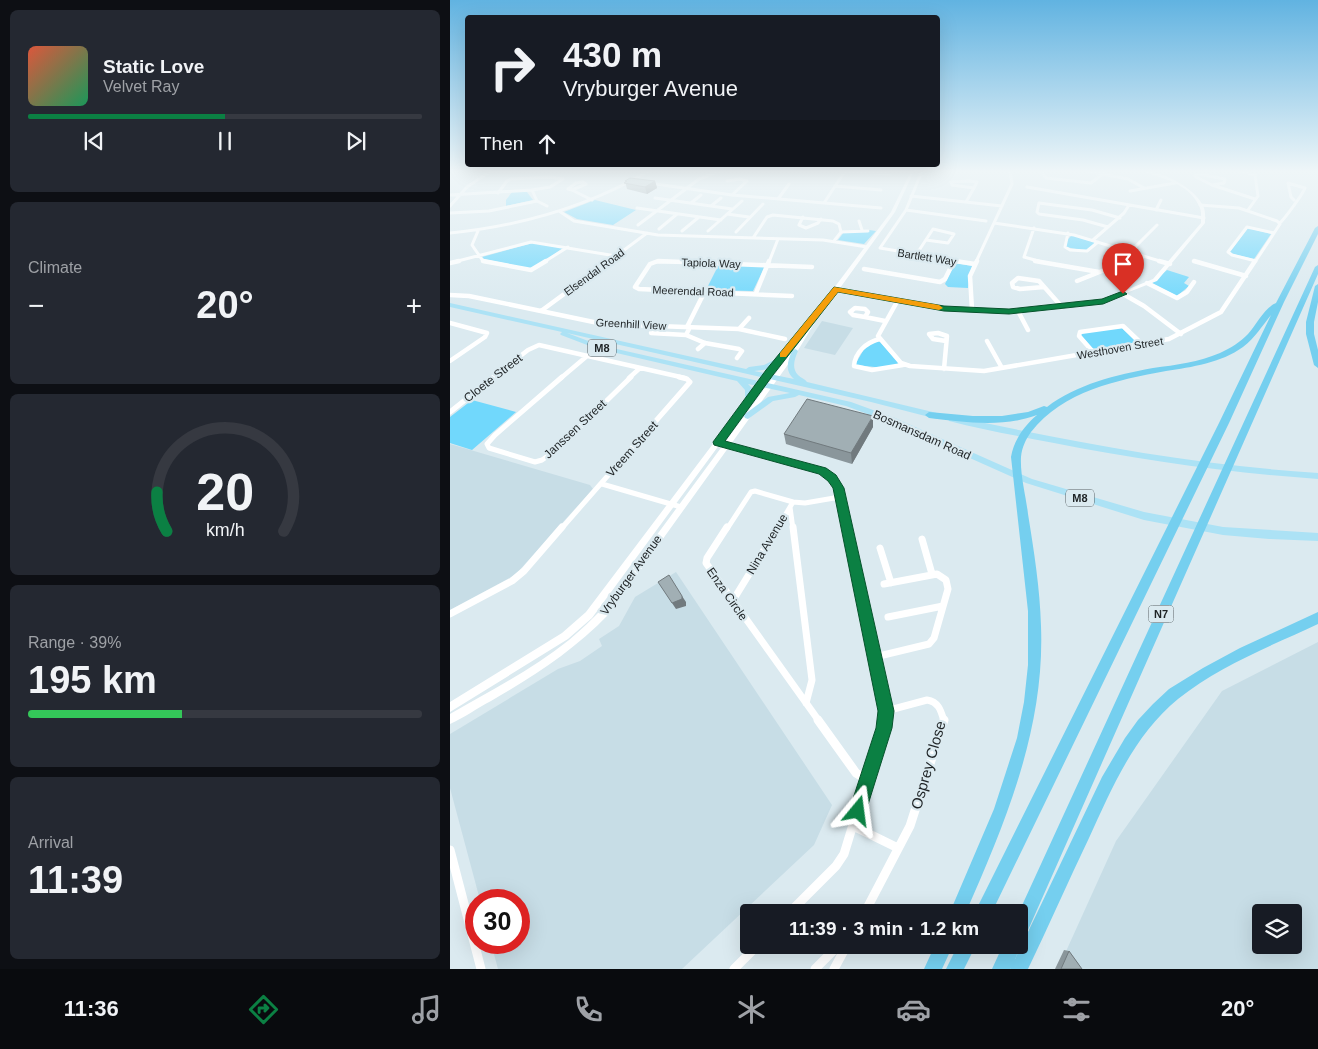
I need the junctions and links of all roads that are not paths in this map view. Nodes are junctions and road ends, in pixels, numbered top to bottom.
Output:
1 (542, 216) edge
2 (567, 216) edge
3 (650, 216) edge
4 (674, 216) edge
5 (693, 216) edge
6 (725, 216) edge
7 (743, 216) edge
8 (768, 216) edge
9 (776, 216) edge
10 (891, 216) edge
11 (902, 216) edge
12 (951, 216) edge
13 (997, 216) edge
14 (1055, 216) edge
15 (1096, 216) edge
16 (1114, 216) edge
17 (1193, 216) edge
18 (1263, 216) edge
19 (1285, 216) edge
20 (699, 217) junction
21 (749, 217) joint
22 (803, 217) junction
23 (1120, 218) joint
24 (1204, 218) joint
25 (821, 219) junction
26 (721, 220) junction
27 (859, 221) dead end
28 (986, 221) dead end
29 (1090, 222) junction
30 (994, 223) junction
31 (1280, 223) junction
32 (1157, 224) dead end
33 (638, 225) dead end
34 (1034, 228) junction
35 (1108, 228) junction
36 (1318, 228) edge
37 (659, 229) dead end
38 (862, 230) junction
39 (478, 231) junction
40 (682, 231) dead end
41 (708, 231) dead end
42 (868, 231) dead end
43 (736, 232) dead end
44 (841, 232) junction
45 (450, 233) edge
46 (1274, 233) junction
47 (647, 234) junction
48 (1068, 234) junction
49 (753, 238) junction
50 (778, 239) junction
51 (926, 240) junction
52 (834, 241) junction
53 (1096, 241) junction
54 (867, 247) junction
55 (568, 248) junction
56 (1130, 252) junction
57 (478, 255) junction
58 (916, 255) junction
59 (616, 256) junction
60 (656, 261) joint
61 (954, 261) junction
62 (1194, 261) dead end
63 (1256, 262) junction
64 (450, 263) edge
65 (975, 264) junction
66 (1170, 264) junction
67 (767, 265) junction
68 (812, 267) dead end
69 (1318, 267) edge
70 (864, 269) dead end
71 (1099, 272) junction
72 (1246, 276) junction
73 (1077, 281) dead end
74 (1194, 282) dead end
75 (1147, 284) junction
76 (1318, 286) edge
77 (1044, 287) junction
78 (836, 289) junction
79 (704, 291) junction
80 (756, 293) junction
81 (1123, 294) junction
82 (450, 295) edge
83 (792, 296) dead end
84 (898, 300) junction
85 (1280, 302) junction
86 (450, 305) edge
87 (1062, 307) junction
88 (972, 310) junction
89 (541, 311) junction
90 (1018, 311) junction
91 (816, 317) junction
92 (750, 318) dead end
93 (864, 318) dead end
94 (527, 321) junction
95 (885, 321) junction
96 (450, 323) edge
97 (687, 327) junction
98 (739, 329) junction
99 (1028, 330) dead end
100 (651, 333) dead end
101 (1181, 334) junction
102 (686, 335) junction
103 (785, 339) dead end
104 (879, 339) junction
105 (946, 341) dead end
106 (987, 341) dead end
107 (705, 342) junction
108 (1142, 344) junction
109 (536, 346) joint
110 (698, 349) dead end
111 (795, 351) junction
112 (1094, 352) junction
113 (588, 356) junction
114 (737, 358) dead end
115 (780, 359) junction
116 (450, 361) edge
117 (903, 365) junction
118 (1318, 365) edge
119 (640, 368) junction
120 (729, 368) junction
121 (1002, 368) junction
122 (944, 369) junction
123 (771, 377) junction
124 (738, 378) junction
125 (766, 384) junction
126 (813, 386) junction
127 (823, 398) junction
128 (1064, 398) junction
129 (749, 400) junction
130 (450, 412) edge
131 (929, 414) junction
132 (748, 416) junction
133 (1024, 435) junction
134 (722, 444) junction
135 (1018, 476) junction
136 (1318, 476) edge
137 (602, 484) junction
138 (840, 497) junction
139 (791, 505) junction
140 (676, 506) junction
141 (1318, 537) edge
142 (922, 539) dead end
143 (880, 548) dead end
144 (932, 574) junction
145 (732, 602) junction
146 (943, 606) junction
147 (450, 614) edge
148 (888, 618) dead end
149 (1318, 618) edge
150 (875, 657) junction
151 (806, 703) junction
152 (450, 706) edge
153 (886, 711) junction
154 (450, 719) edge
155 (867, 780) junction
156 (853, 826) junction
157 (898, 848) junction
158 (450, 850) edge
159 (798, 904) edge
160 (868, 904) edge
161 (961, 904) edge
162 (987, 904) edge
163 (1028, 911) edge
164 (749, 954) edge
165 (830, 954) edge
166 (842, 954) edge
167 (940, 954) edge
168 (962, 954) edge
169 (1008, 954) edge
170 (481, 969) edge
171 (734, 969) edge
172 (816, 969) edge
173 (834, 969) edge
174 (933, 969) edge
175 (955, 969) edge
176 (1001, 969) edge
177 (1020, 969) edge

1 - 39 street
2 - 47 street
3 - 33 street
4 - 37 street
5 - 20 street
6 - 26 street
7 - 21 street
8 - 49 street
9 - 22 street
10 - 54 street
11 - 58 street, Bartlett Way
12 - 28 street
13 - 30 street
14 - 29 street
15 - 29 street
16 - 23 street
17 - 24 street
18 - 31 street
19 - 31 street, Westhoven Street
20 - 26 street
20 - 40 street
21 - 43 street
22 - 25 street
22 - 25 street
23 - 35 street
24 - 66 street
25 - 44 street
26 - 41 street
27 - 38 street
29 - 35 street
30 - 34 street
30 - 65 street
31 - 46 street, Westhoven Street
32 - 56 street
34 - 48 street
34 - 71 street
35 - 53 street
36 - 85 highway, N7
38 - 42 street
38 - 44 street
39 - 45 street
39 - 57 street
44 - 52 street
46 - 63 street, Westhoven Street
46 - 63 street
47 - 49 street
47 - 59 street, Elsendal Road
48 - 53 street
48 - 53 street
49 - 50 street
50 - 52 street
50 - 67 street
51 - 51 street
51 - 58 street
52 - 54 street
53 - 56 street
54 - 78 street
55 - 57 street
55 - 57 street
55 - 59 street
56 - 66 street
56 - 71 street
57 - 64 street
58 - 61 street, Bartlett Way
59 - 89 street, Elsendal Road
60 - 67 street, Tapiola Way
60 - 79 street, Meerendal Road
61 - 65 street, Bartlett Way
61 - 70 street
62 - 72 street
63 - 72 street, Westhoven Street
65 - 88 street
66 - 75 street
67 - 68 street, Tapiola Way
67 - 80 street
69 - 163 highway, N7
71 - 73 street
72 - 101 street, Westhoven Street
74 - 75 street
75 - 81 street
76 - 118 highway
77 - 77 street
77 - 87 street
78 - 84 street
78 - 91 street
79 - 80 street, Meerendal Road
79 - 97 street
80 - 83 street, Meerendal Road
81 - 87 street
81 - 101 street
82 - 89 street, Greenhill View
84 - 88 street
84 - 95 street
85 - 128 highway
85 - 162 highway, N7
86 - 94 main road, Bosmansdam Road / M8
87 - 90 street
88 - 90 street
89 - 97 street, Greenhill View
90 - 99 street
91 - 111 street
91 - 115 street
92 - 98 street
93 - 95 street
94 - 120 main road, Bosmansdam Road / M8
94 - 124 main road, Bosmansdam Road / M8
95 - 104 street
96 - 116 street
97 - 98 street, Greenhill View
97 - 102 street
98 - 103 street, Greenhill View
100 - 102 street
101 - 108 street, Westhoven Street
102 - 107 street
104 - 117 street
104 - 117 street, Westhoven Street
105 - 122 street
106 - 121 street
107 - 110 street
107 - 114 street
108 - 112 street, Westhoven Street
108 - 112 street
109 - 113 street, Vreem Street
109 - 130 street, Cloete Street
111 - 123 street
111 - 126 main road
112 - 121 street, Westhoven Street
113 - 119 street, Vreem Street
113 - 119 street, Janssen Street
115 - 120 main road
115 - 123 street
117 - 122 street, Westhoven Street
119 - 137 street, Vreem Street
120 - 123 main road, Bosmansdam Road / M8
121 - 122 street, Westhoven Street
123 - 125 street
123 - 126 main road, Bosmansdam Road / M8
124 - 125 main road, Bosmansdam Road / M8
124 - 129 main road
125 - 127 main road, Bosmansdam Road / M8
125 - 129 street, Vryburger Avenue
125 - 132 street, Vryburger Avenue
126 - 131 main road, Bosmansdam Road / M8
127 - 132 main road
127 - 135 main road, Bosmansdam Road / M8
128 - 131 highway
128 - 133 highway
129 - 134 street, Vryburger Avenue
131 - 133 main road, Bosmansdam Road / M8
132 - 134 street, Vryburger Avenue
133 - 135 highway
133 - 136 main road, Bosmansdam Road / M8
134 - 138 street
134 - 140 street, Vryburger Avenue
135 - 141 main road, Bosmansdam Road / M8
135 - 161 highway
137 - 140 street
137 - 147 street, Vreem Street
138 - 139 street, Nina Avenue
138 - 150 street
139 - 145 street, Nina Avenue
139 - 145 street, Enza Circle
139 - 151 street
140 - 152 street, Vryburger Avenue
140 - 154 street, Vryburger Avenue
142 - 144 street
143 - 144 street
144 - 146 street
145 - 151 street, Enza Circle
146 - 148 street
146 - 150 street
149 - 177 highway
150 - 153 street
151 - 155 street, Enza Circle
153 - 155 street
153 - 157 street, Osprey Close
155 - 156 street
156 - 157 street
156 - 159 street
157 - 160 street, Osprey Close
158 - 170 street
164 - 171 street
165 - 172 street
166 - 173 street
167 - 174 highway
168 - 175 highway
169 - 176 highway

